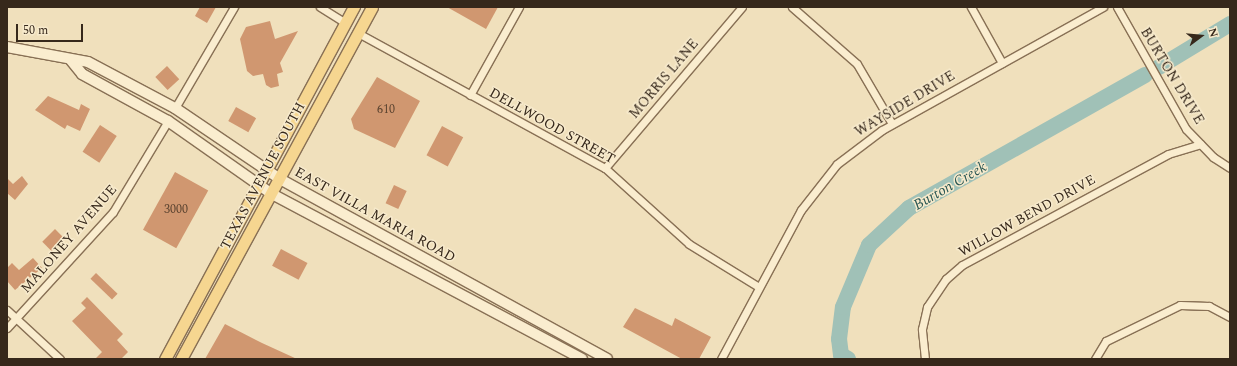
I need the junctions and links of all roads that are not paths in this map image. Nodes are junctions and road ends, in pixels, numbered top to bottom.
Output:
1 (234, 7) edge
2 (320, 7) edge
3 (354, 7) edge
4 (372, 7) edge
5 (519, 7) edge
6 (742, 7) edge
7 (792, 7) edge
8 (971, 7) edge
9 (1104, 7) edge
10 (1117, 7) edge
11 (346, 23) junction
12 (358, 33) junction
13 (7, 47) edge
14 (70, 59) junction
15 (1002, 63) junction
16 (470, 95) junction
17 (175, 108) junction
18 (168, 121) junction
19 (892, 124) junction
20 (1201, 144) junction
21 (605, 168) junction
22 (1230, 168) edge
23 (265, 170) junction
24 (280, 179) junction
25 (257, 184) junction
26 (272, 194) junction
27 (759, 287) junction
28 (7, 310) edge
29 (1230, 317) edge
30 (16, 318) junction
31 (7, 328) edge
32 (60, 359) edge
33 (165, 359) edge
34 (181, 359) edge
35 (582, 359) edge
36 (607, 359) edge
37 (721, 359) edge
38 (925, 359) edge
39 (1095, 359) edge

1 - 17 street
2 - 11 street
3 - 11 main road, TEXAS AVENUE SOUTH
4 - 12 main road, TEXAS AVENUE SOUTH
5 - 16 street
6 - 21 street, MORRIS LANE
7 - 19 street
8 - 15 street
9 - 15 street, WAYSIDE DRIVE
10 - 20 street, BURTON DRIVE
11 - 23 main road, TEXAS AVENUE SOUTH
12 - 16 street, DELLWOOD STREET
12 - 24 main road, TEXAS AVENUE SOUTH
13 - 14 main road, EAST VILLA MARIA ROAD
14 - 17 main road, EAST VILLA MARIA ROAD
14 - 18 main road, EAST VILLA MARIA ROAD
15 - 19 street, WAYSIDE DRIVE
16 - 21 street, DELLWOOD STREET
17 - 23 main road, EAST VILLA MARIA ROAD
18 - 25 main road, EAST VILLA MARIA ROAD
18 - 30 street, MALONEY AVENUE
19 - 27 street, WAYSIDE DRIVE
20 - 22 street, BURTON DRIVE
20 - 38 street, WILLOW BEND DRIVE
21 - 27 street, DELLWOOD STREET
23 - 24 main road, EAST VILLA MARIA ROAD
23 - 25 main road, TEXAS AVENUE SOUTH
24 - 26 main road, TEXAS AVENUE SOUTH
24 - 36 main road, EAST VILLA MARIA ROAD
25 - 26 main road, EAST VILLA MARIA ROAD
25 - 33 main road, TEXAS AVENUE SOUTH
26 - 34 main road, TEXAS AVENUE SOUTH
26 - 35 main road, EAST VILLA MARIA ROAD
27 - 37 street, WAYSIDE DRIVE
28 - 30 street
29 - 39 street
30 - 31 street, MALONEY AVENUE
30 - 32 street

